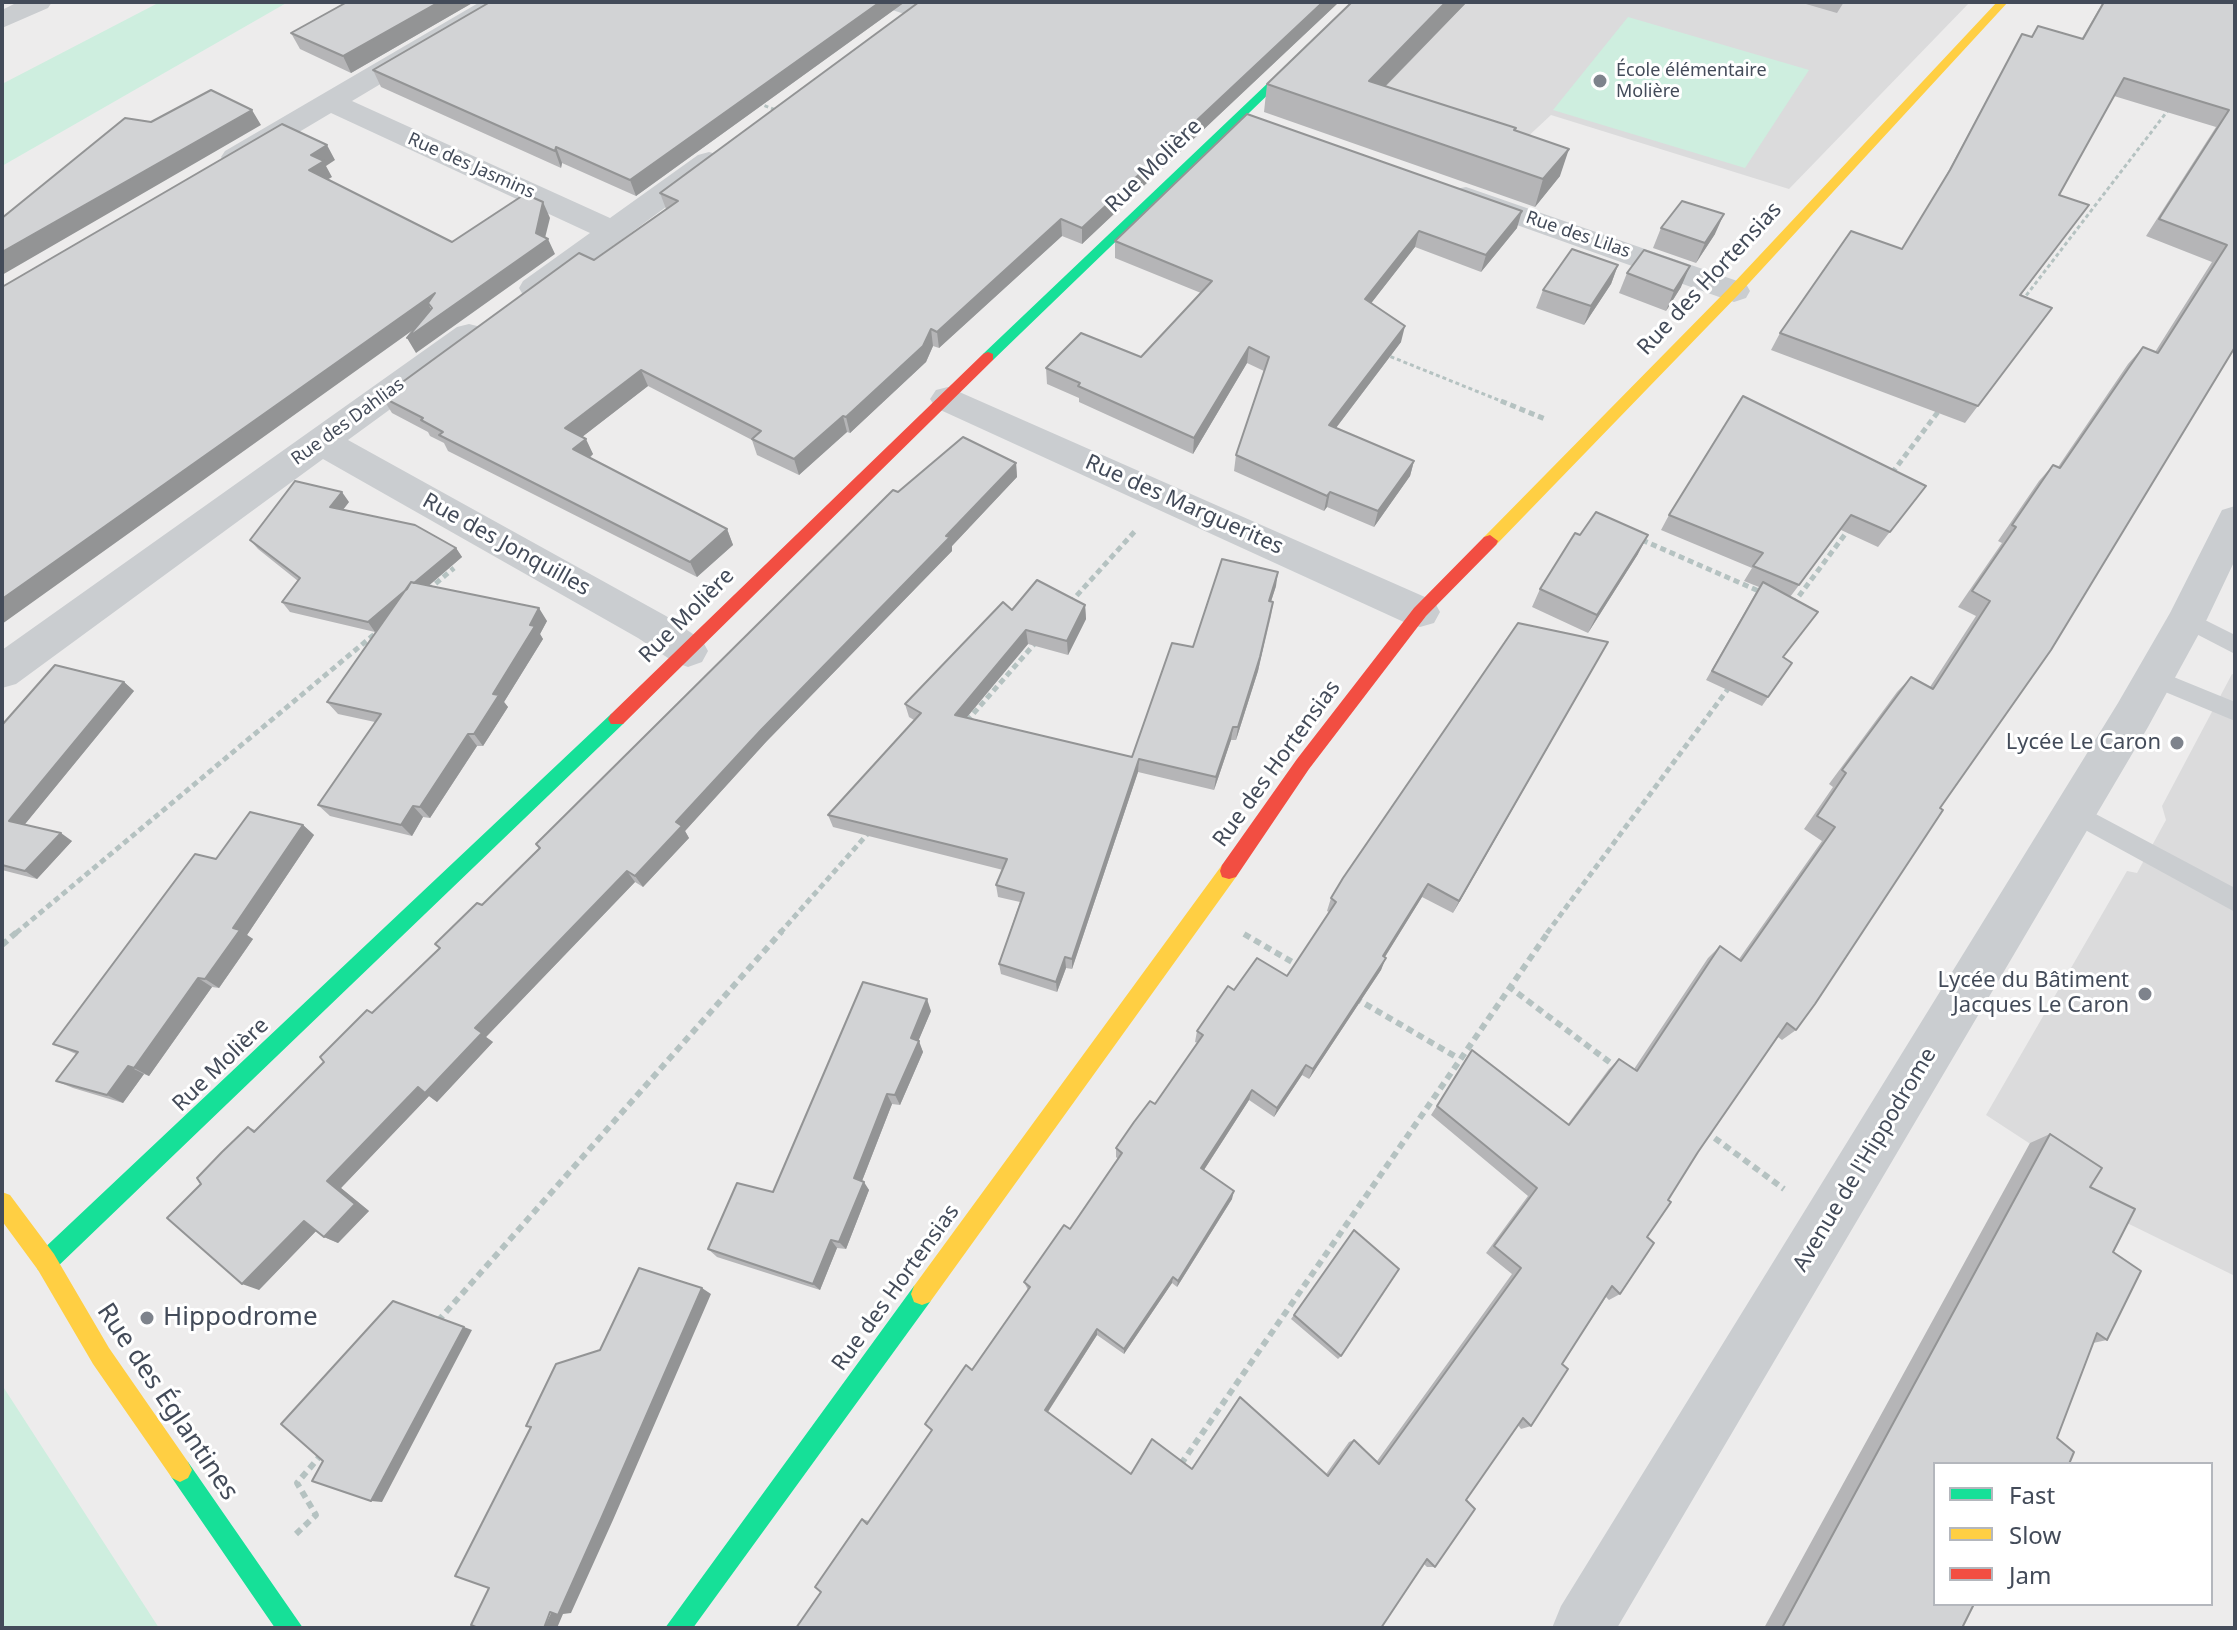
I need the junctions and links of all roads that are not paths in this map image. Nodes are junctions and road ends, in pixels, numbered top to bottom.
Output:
1 (39, 2) edge
2 (499, 2) edge
3 (1359, 2) edge
4 (2003, 2) edge
5 (2, 20) edge
6 (330, 102) junction
7 (763, 106) edge
8 (1241, 116) junction
9 (1272, 127) edge
10 (207, 174) edge
11 (1435, 185) edge
12 (612, 231) junction
13 (1734, 291) junction
14 (948, 399) junction
15 (322, 442) junction
16 (2235, 520) edge
17 (1420, 612) junction
18 (2187, 619) junction
19 (2235, 645) edge
20 (688, 651) junction
21 (2, 672) edge
22 (2154, 678) junction
23 (2235, 712) edge
24 (2075, 813) junction
25 (2235, 901) edge
26 (2, 1203) edge
27 (46, 1262) junction
28 (290, 1628) edge
29 (678, 1628) edge
30 (1583, 1628) edge

1 - 5 street
2 - 6 street
3 - 8 street, Rue Molière
4 - 13 street, Rue des Hortensias
6 - 10 street
6 - 12 street, Rue des Jasmins
7 - 12 street, Rue des Dahlias
8 - 9 street
8 - 14 street, Rue Molière
11 - 13 street, Rue des Lilas
12 - 15 street, Rue des Dahlias
13 - 17 street, Rue des Hortensias
14 - 17 street, Rue des Marguerites
14 - 20 street, Rue Molière
15 - 20 street, Rue des Jonquilles
15 - 21 street, Rue des Dahlias
16 - 18 street, Avenue de l'Hippodrome
17 - 29 street, Rue des Hortensias
18 - 19 lane
18 - 22 street, Avenue de l'Hippodrome
20 - 27 street, Rue Molière
22 - 23 lane
22 - 24 street, Avenue de l'Hippodrome
24 - 25 lane
24 - 30 street, Avenue de l'Hippodrome
26 - 27 street, Rue des Églantines
27 - 28 street, Rue des Églantines

